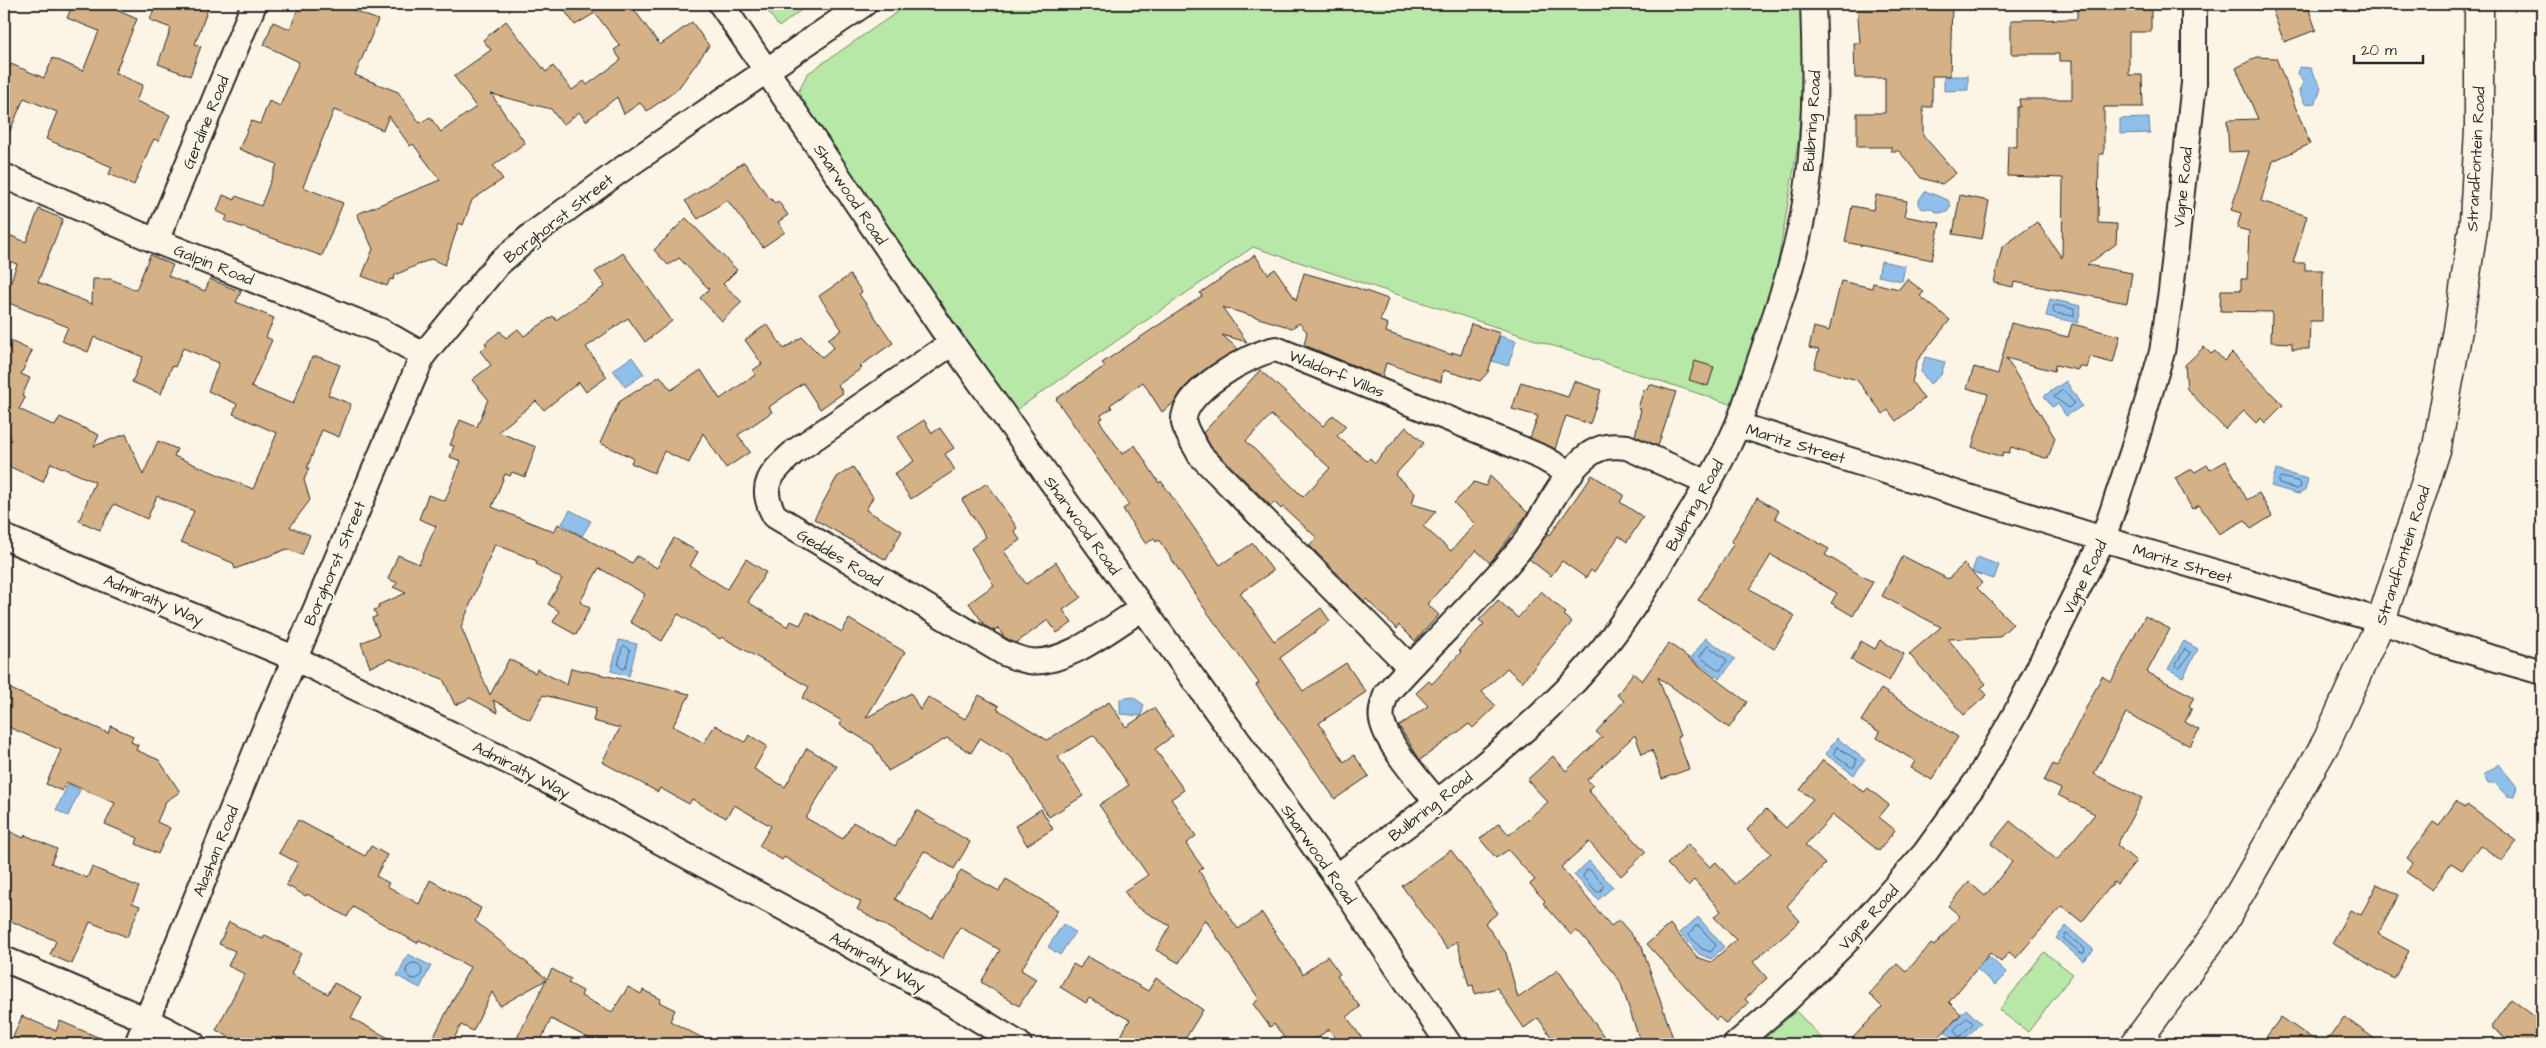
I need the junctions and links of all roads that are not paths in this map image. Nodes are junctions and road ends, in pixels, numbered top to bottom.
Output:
1 (254, 4) edge
2 (721, 4) edge
3 (864, 4) edge
4 (1813, 4) edge
5 (2194, 4) edge
6 (2479, 4) edge
7 (767, 70) junction
8 (4, 176) edge
9 (156, 241) junction
10 (952, 343) junction
11 (423, 355) junction
12 (1738, 425) junction
13 (1571, 474) junction
14 (1708, 483) junction
15 (4, 537) edge
16 (2103, 539) junction
17 (1143, 608) junction
18 (2381, 621) junction
19 (294, 658) junction
20 (1410, 667) junction
21 (2542, 672) edge
22 (1438, 803) junction
23 (1336, 877) junction
24 (4, 959) edge
25 (147, 1020) junction
26 (137, 1044) edge
27 (193, 1044) edge
28 (1019, 1044) edge
29 (1449, 1044) edge
30 (1736, 1044) edge
31 (2135, 1044) edge

1 - 9 street, Gerdine Road
2 - 7 street, Sharwood Road
3 - 7 street, Borghorst Street
4 - 12 street, Bulbring Road
5 - 16 street, Vigne Road
6 - 18 main road, Strandfontein Road
7 - 10 street, Sharwood Road
7 - 11 street, Borghorst Street
8 - 9 street, Galpin Road
9 - 11 street, Galpin Road
10 - 17 street, Sharwood Road
10 - 17 street, Geddes Road
11 - 19 street, Borghorst Street
12 - 14 street, Bulbring Road
12 - 16 street, Maritz Street
13 - 14 street
13 - 20 street
13 - 20 street, Waldorf Villas
14 - 22 street, Bulbring Road
15 - 19 street, Admiralty Way
16 - 18 street, Maritz Street
16 - 30 street, Vigne Road
17 - 23 street, Sharwood Road
18 - 21 street, Maritz Street
18 - 31 main road, Strandfontein Road
19 - 25 street, Alashan Road
19 - 28 street, Admiralty Way
20 - 22 street
22 - 23 street, Bulbring Road
23 - 29 street, Sharwood Road
24 - 25 street
25 - 26 street, Alashan Road
25 - 27 street

